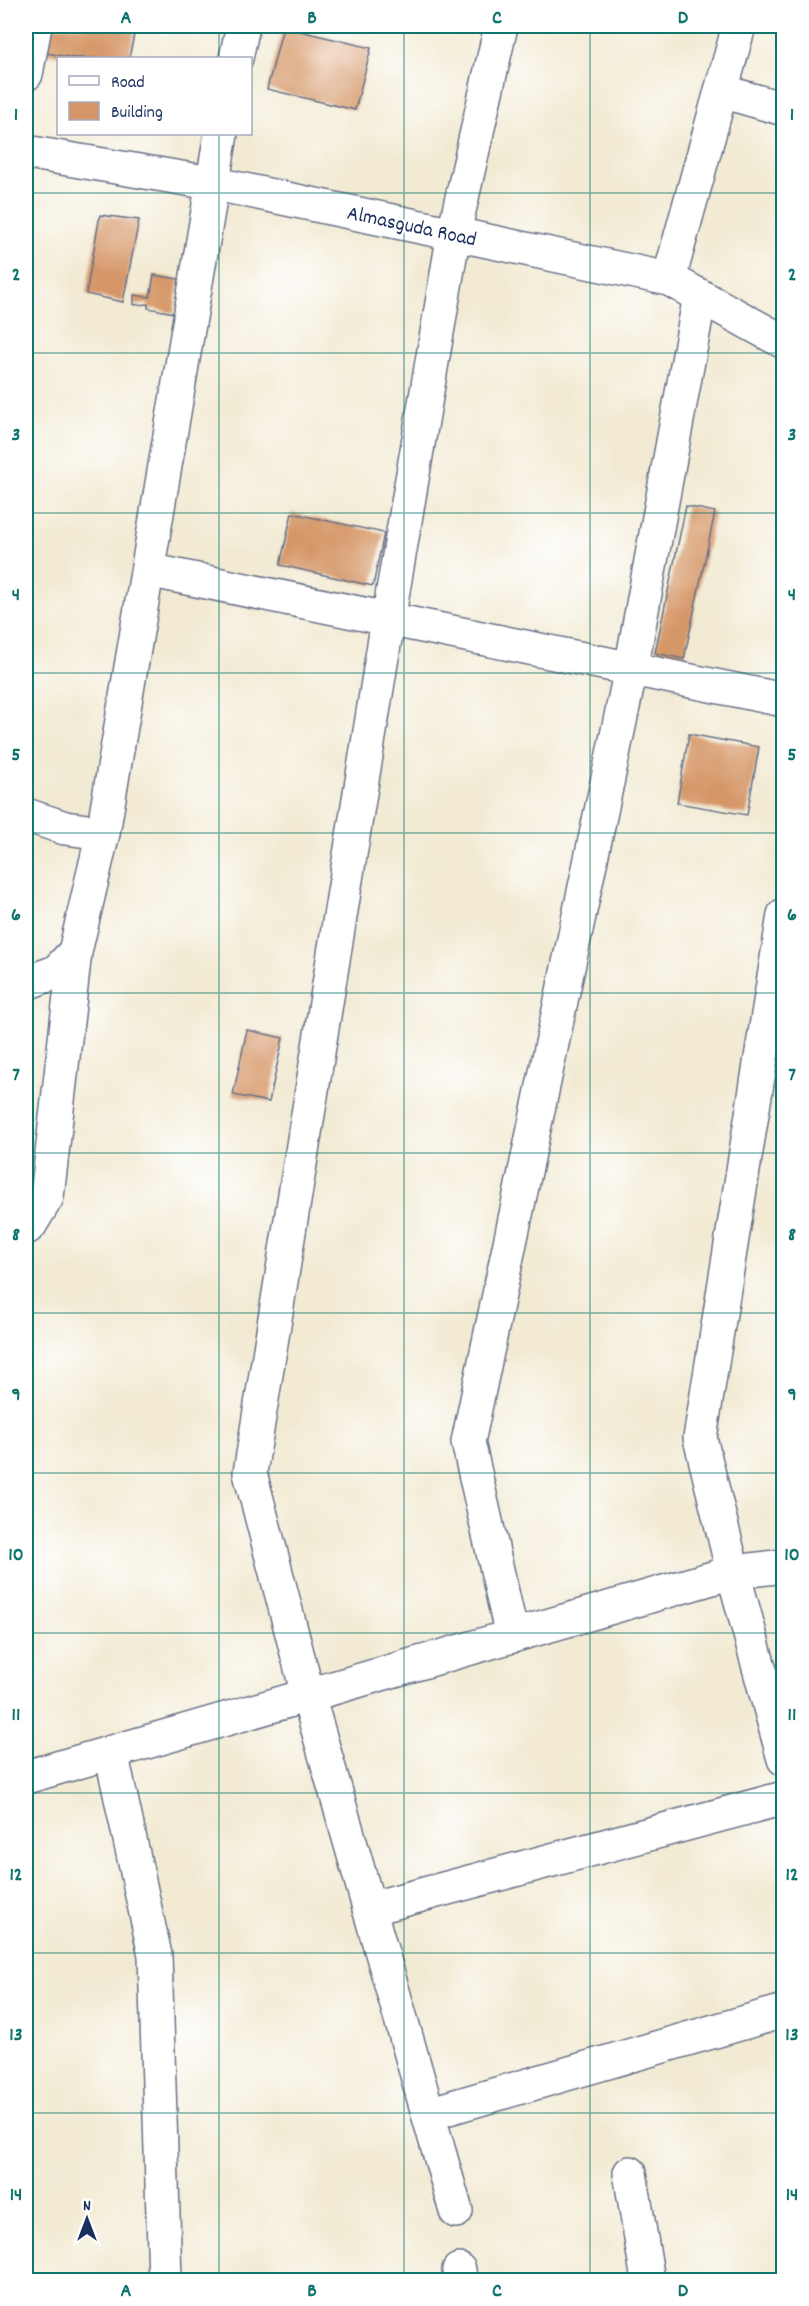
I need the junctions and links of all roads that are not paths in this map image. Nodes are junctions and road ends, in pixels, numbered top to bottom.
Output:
1 (35, 26) edge
2 (243, 26) edge
3 (501, 26) edge
4 (739, 26) edge
5 (236, 57) edge
6 (26, 74) edge
7 (721, 91) junction
8 (783, 109) edge
9 (221, 135) edge
10 (26, 152) edge
11 (211, 183) junction
12 (454, 233) junction
13 (669, 279) junction
14 (700, 296) junction
15 (783, 342) edge
16 (148, 570) junction
17 (388, 620) junction
18 (631, 669) junction
19 (783, 700) edge
20 (26, 814) edge
21 (103, 833) junction
22 (783, 915) edge
23 (75, 952) junction
24 (26, 983) edge
25 (26, 1228) edge
26 (783, 1566) edge
27 (733, 1572) junction
28 (512, 1636) junction
29 (308, 1695) junction
30 (111, 1752) junction
31 (783, 1759) edge
32 (26, 1777) edge
33 (783, 1798) edge
34 (369, 1909) junction
35 (783, 2011) edge
36 (428, 2114) junction
37 (630, 2173) dead end
38 (456, 2211) dead end
39 (165, 2280) edge
40 (648, 2280) edge

1 - 6 street
2 - 5 street
3 - 12 street
4 - 7 street
7 - 8 street
7 - 13 street
9 - 11 street
10 - 11 street, Almasguda Road
11 - 12 street, Almasguda Road
11 - 16 street
12 - 13 street, Almasguda Road
12 - 17 street
13 - 14 street, Almasguda Road
14 - 15 street, Almasguda Road
14 - 18 street
16 - 17 street
16 - 21 street
17 - 18 street
17 - 29 street
18 - 19 street
18 - 28 street
20 - 21 street
21 - 23 street
22 - 27 street
23 - 24 street
23 - 25 street
26 - 27 street
27 - 28 street
27 - 31 street
28 - 29 street
29 - 30 street
29 - 34 street
30 - 32 street
30 - 39 street
33 - 34 street
34 - 36 street
35 - 36 street
36 - 38 street
37 - 40 street

